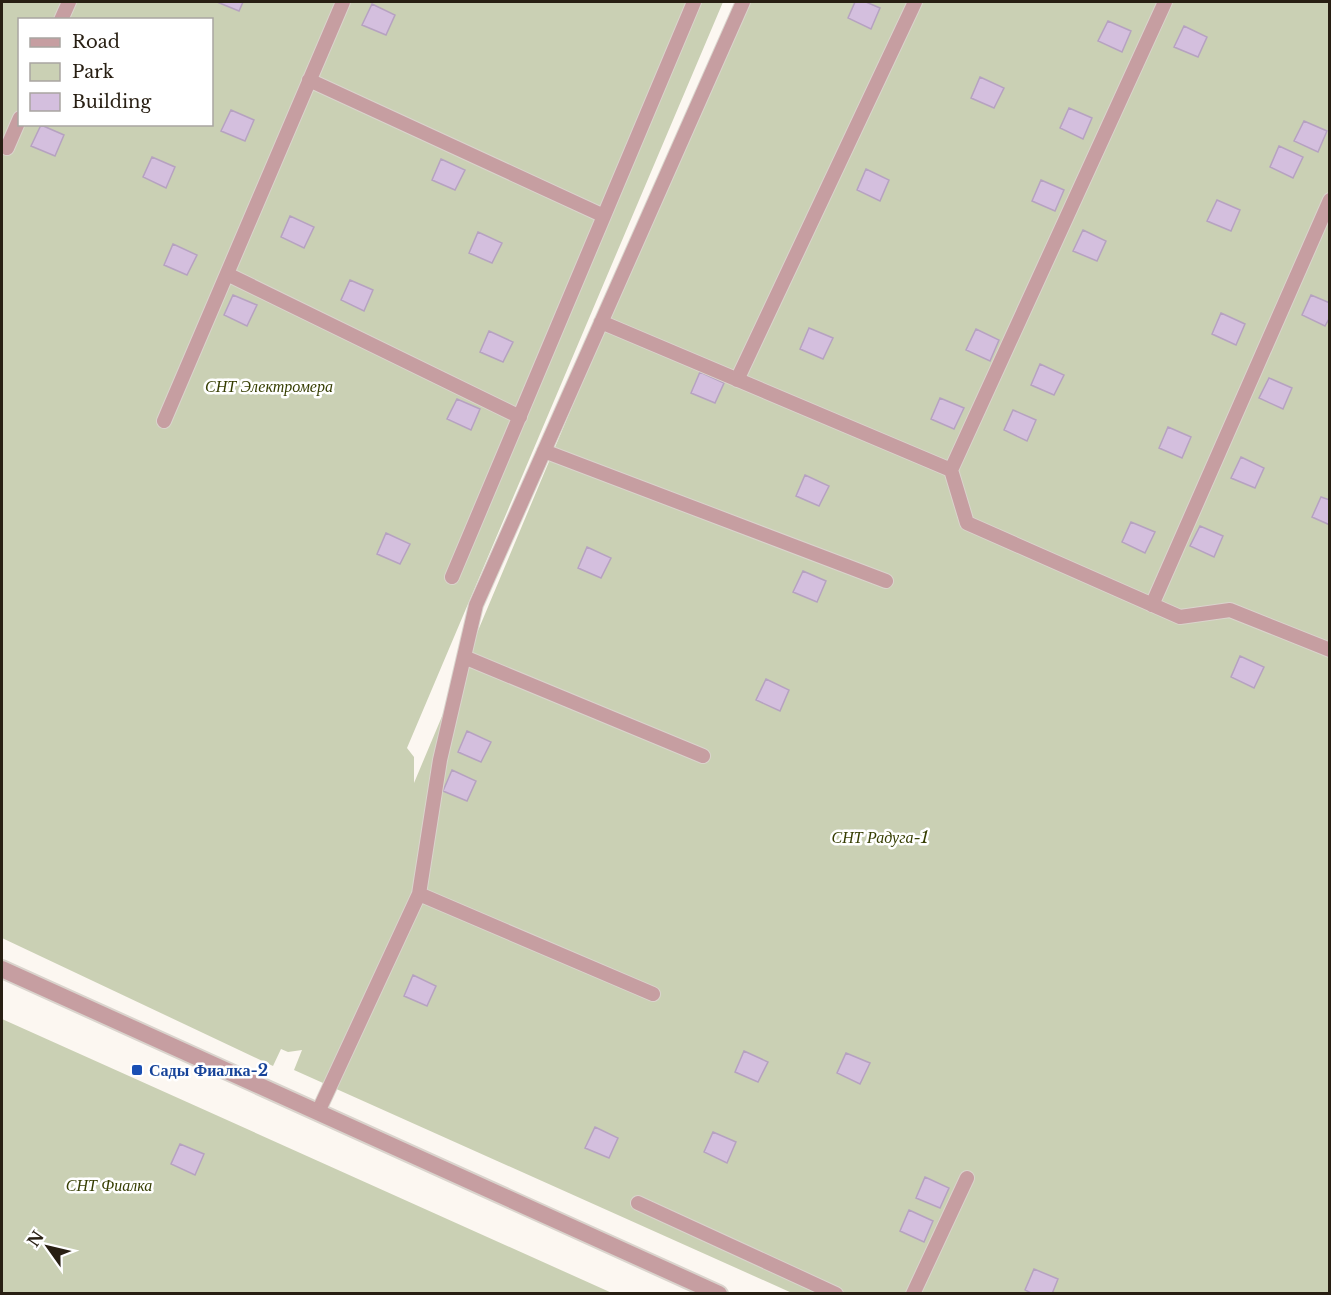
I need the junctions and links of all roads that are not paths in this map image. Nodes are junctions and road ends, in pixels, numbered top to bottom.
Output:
1 (69, 2) edge
2 (343, 2) edge
3 (694, 2) edge
4 (743, 2) edge
5 (915, 2) edge
6 (1165, 2) edge
7 (62, 18) edge
8 (309, 80) junction
9 (18, 123) edge
10 (7, 148) dead end
11 (1329, 200) edge
12 (604, 216) junction
13 (227, 274) junction
14 (601, 322) junction
15 (737, 380) junction
16 (520, 417) junction
17 (164, 421) dead end
18 (544, 451) junction
19 (951, 470) junction
20 (452, 577) dead end
21 (886, 581) dead end
22 (1152, 605) junction
23 (1329, 650) edge
24 (464, 657) junction
25 (703, 756) dead end
26 (419, 894) junction
27 (2, 969) edge
28 (652, 994) dead end
29 (318, 1112) junction
30 (966, 1178) dead end
31 (638, 1203) dead end
32 (719, 1293) edge
33 (836, 1293) edge
34 (913, 1293) edge

1 - 7 lane
2 - 8 lane
3 - 12 lane
4 - 14 lane
5 - 15 lane
6 - 19 lane
8 - 12 lane
8 - 13 lane
9 - 10 lane
11 - 22 lane
12 - 16 lane
13 - 16 lane
13 - 17 lane
14 - 15 lane
14 - 18 lane
15 - 19 lane
16 - 20 lane
18 - 21 lane
18 - 24 lane
19 - 22 lane
22 - 23 lane
24 - 25 lane
24 - 26 lane
26 - 28 lane
26 - 29 lane
27 - 29 street
29 - 32 street
30 - 34 lane
31 - 33 lane

